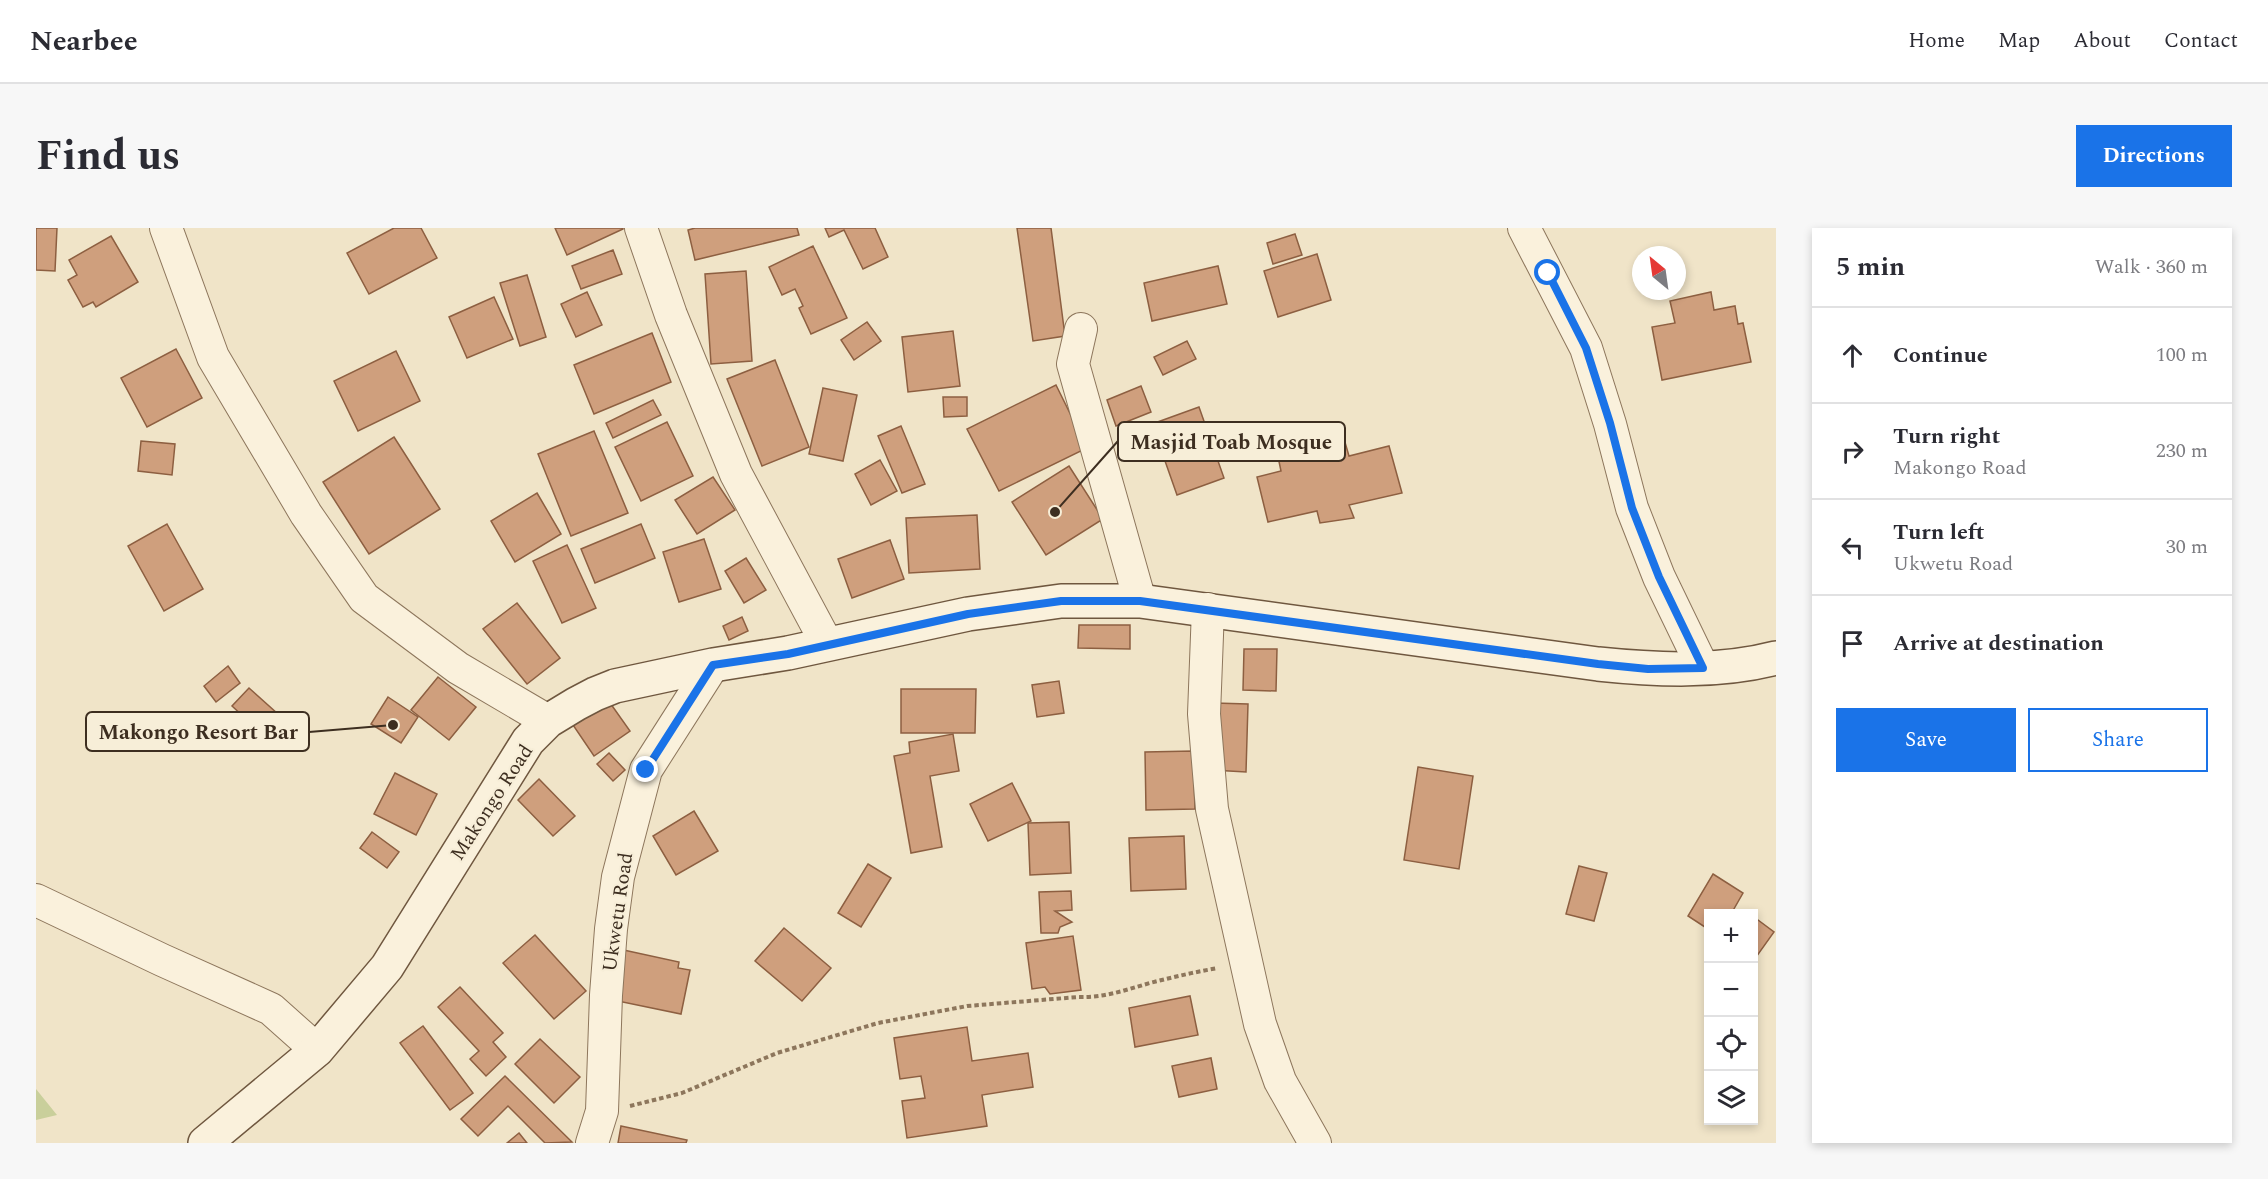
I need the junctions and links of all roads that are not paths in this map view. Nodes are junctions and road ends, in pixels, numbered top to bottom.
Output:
1 (166, 228) edge
2 (641, 228) edge
3 (1524, 228) edge
4 (1081, 329) dead end
5 (1140, 601) junction
6 (1208, 609) junction
7 (827, 644) junction
8 (1776, 658) edge
9 (713, 665) junction
10 (1703, 668) junction
11 (548, 721) junction
12 (36, 900) edge
13 (317, 1050) junction
14 (206, 1143) edge
15 (592, 1143) edge
16 (1316, 1143) edge

1 - 11 street
2 - 7 street
3 - 10 street
4 - 5 street
5 - 6 street, Makongo Road
5 - 7 street, Makongo Road
6 - 10 street, Makongo Road
6 - 16 street
7 - 9 street, Makongo Road
8 - 10 street, Makongo Road
9 - 11 street, Makongo Road
9 - 15 street, Ukwetu Road
11 - 13 street, Makongo Road
12 - 13 street
13 - 14 street, Makongo Road

